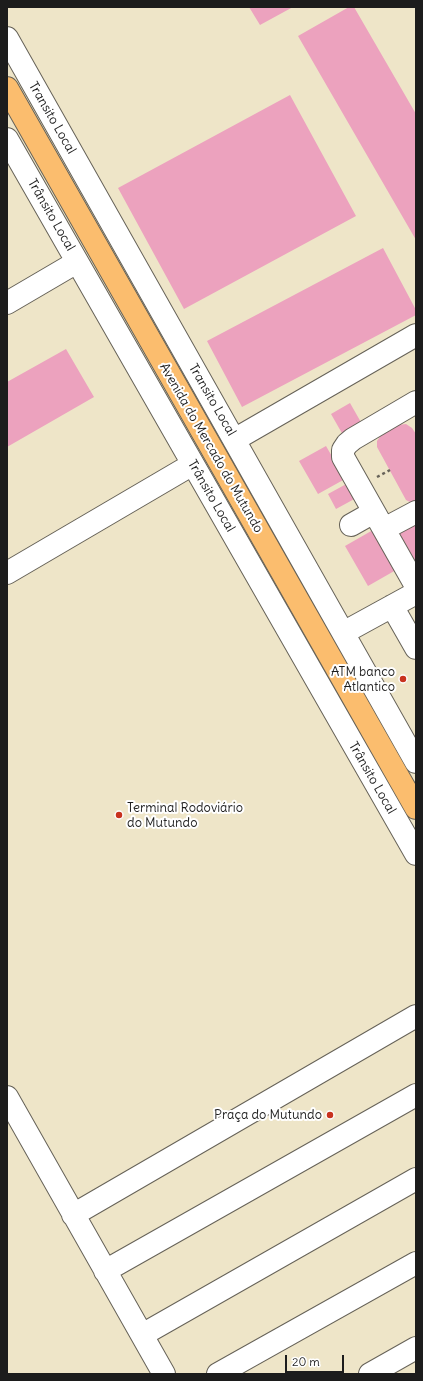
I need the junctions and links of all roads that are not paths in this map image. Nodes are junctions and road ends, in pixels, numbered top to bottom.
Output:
1 (7, 38) edge
2 (7, 88) edge
3 (7, 139) edge
4 (77, 262) junction
5 (7, 303) edge
6 (416, 335) edge
7 (414, 408) edge
8 (234, 440) junction
9 (193, 464) junction
10 (416, 512) edge
11 (379, 521) junction
12 (350, 525) dead end
13 (7, 572) edge
14 (416, 586) edge
15 (416, 593) edge
16 (392, 606) junction
17 (343, 633) junction
18 (416, 648) edge
19 (416, 762) edge
20 (416, 808) edge
21 (416, 854) edge
22 (416, 1016) edge
23 (416, 1095) edge
24 (7, 1097) edge
25 (416, 1179) edge
26 (73, 1215) junction
27 (416, 1263) edge
28 (105, 1271) junction
29 (142, 1335) junction
30 (416, 1348) edge
31 (164, 1374) edge
32 (218, 1374) edge
33 (370, 1374) edge

1 - 8 street, Transito Local
2 - 20 main road, Avenida do Mercado do Mutundo
3 - 4 street, Trânsito Local
4 - 5 street
4 - 9 street, Trânsito Local
6 - 8 street
7 - 11 street
8 - 17 street, Transito Local
9 - 13 street
9 - 21 street, Trânsito Local
10 - 11 street
11 - 12 street
11 - 14 street
15 - 16 street
16 - 17 street
16 - 18 street
17 - 19 street, Transito Local
22 - 26 street
23 - 28 street
24 - 26 street
25 - 29 street
26 - 28 street
27 - 32 street
28 - 29 street
29 - 31 street
30 - 33 street

